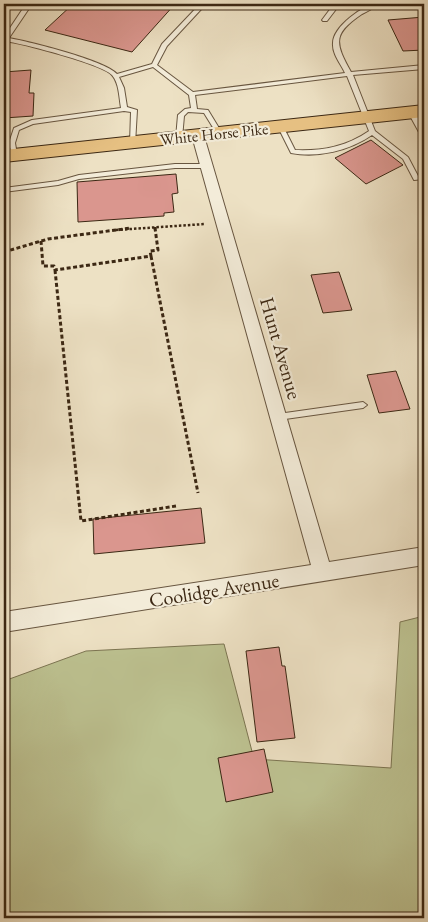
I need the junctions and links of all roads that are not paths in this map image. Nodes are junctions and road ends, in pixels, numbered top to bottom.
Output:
1 (29, 4) edge
2 (203, 4) edge
3 (338, 4) edge
4 (376, 4) edge
5 (325, 20) dead end
6 (4, 39) edge
7 (20, 42) joint
8 (154, 65) junction
9 (99, 66) joint
10 (424, 67) edge
11 (349, 74) junction
12 (115, 76) junction
13 (192, 94) junction
14 (124, 109) junction
15 (194, 110) junction
16 (419, 112) edge
17 (369, 125) junction
18 (281, 127) junction
19 (424, 131) edge
20 (219, 133) junction
21 (189, 137) junction
22 (4, 138) edge
23 (133, 142) junction
24 (10, 152) edge
25 (207, 166) junction
26 (424, 177) edge
27 (58, 183) joint
28 (4, 190) edge
29 (363, 405) dead end
30 (278, 417) junction
31 (424, 556) edge
32 (323, 573) junction
33 (4, 622) edge

1 - 6 lane
2 - 8 lane
3 - 5 lane
4 - 11 lane
6 - 7 lane
7 - 9 lane
8 - 12 lane
8 - 13 lane
9 - 12 lane
10 - 11 lane
11 - 13 lane
11 - 17 lane
12 - 14 lane
13 - 15 lane
14 - 23 lane
14 - 24 lane
15 - 20 lane
15 - 21 lane
16 - 17 highway, White Horse Pike
16 - 19 street
17 - 18 highway, White Horse Pike
17 - 18 lane
17 - 26 lane
18 - 20 highway, White Horse Pike
20 - 21 highway, White Horse Pike
21 - 23 highway, White Horse Pike
21 - 25 street, Hunt Avenue
22 - 24 lane
23 - 24 highway, White Horse Pike
25 - 27 lane
25 - 30 street, Hunt Avenue
27 - 28 lane
29 - 30 lane
30 - 32 street, Hunt Avenue
31 - 32 street, Coolidge Avenue
32 - 33 street, Coolidge Avenue

